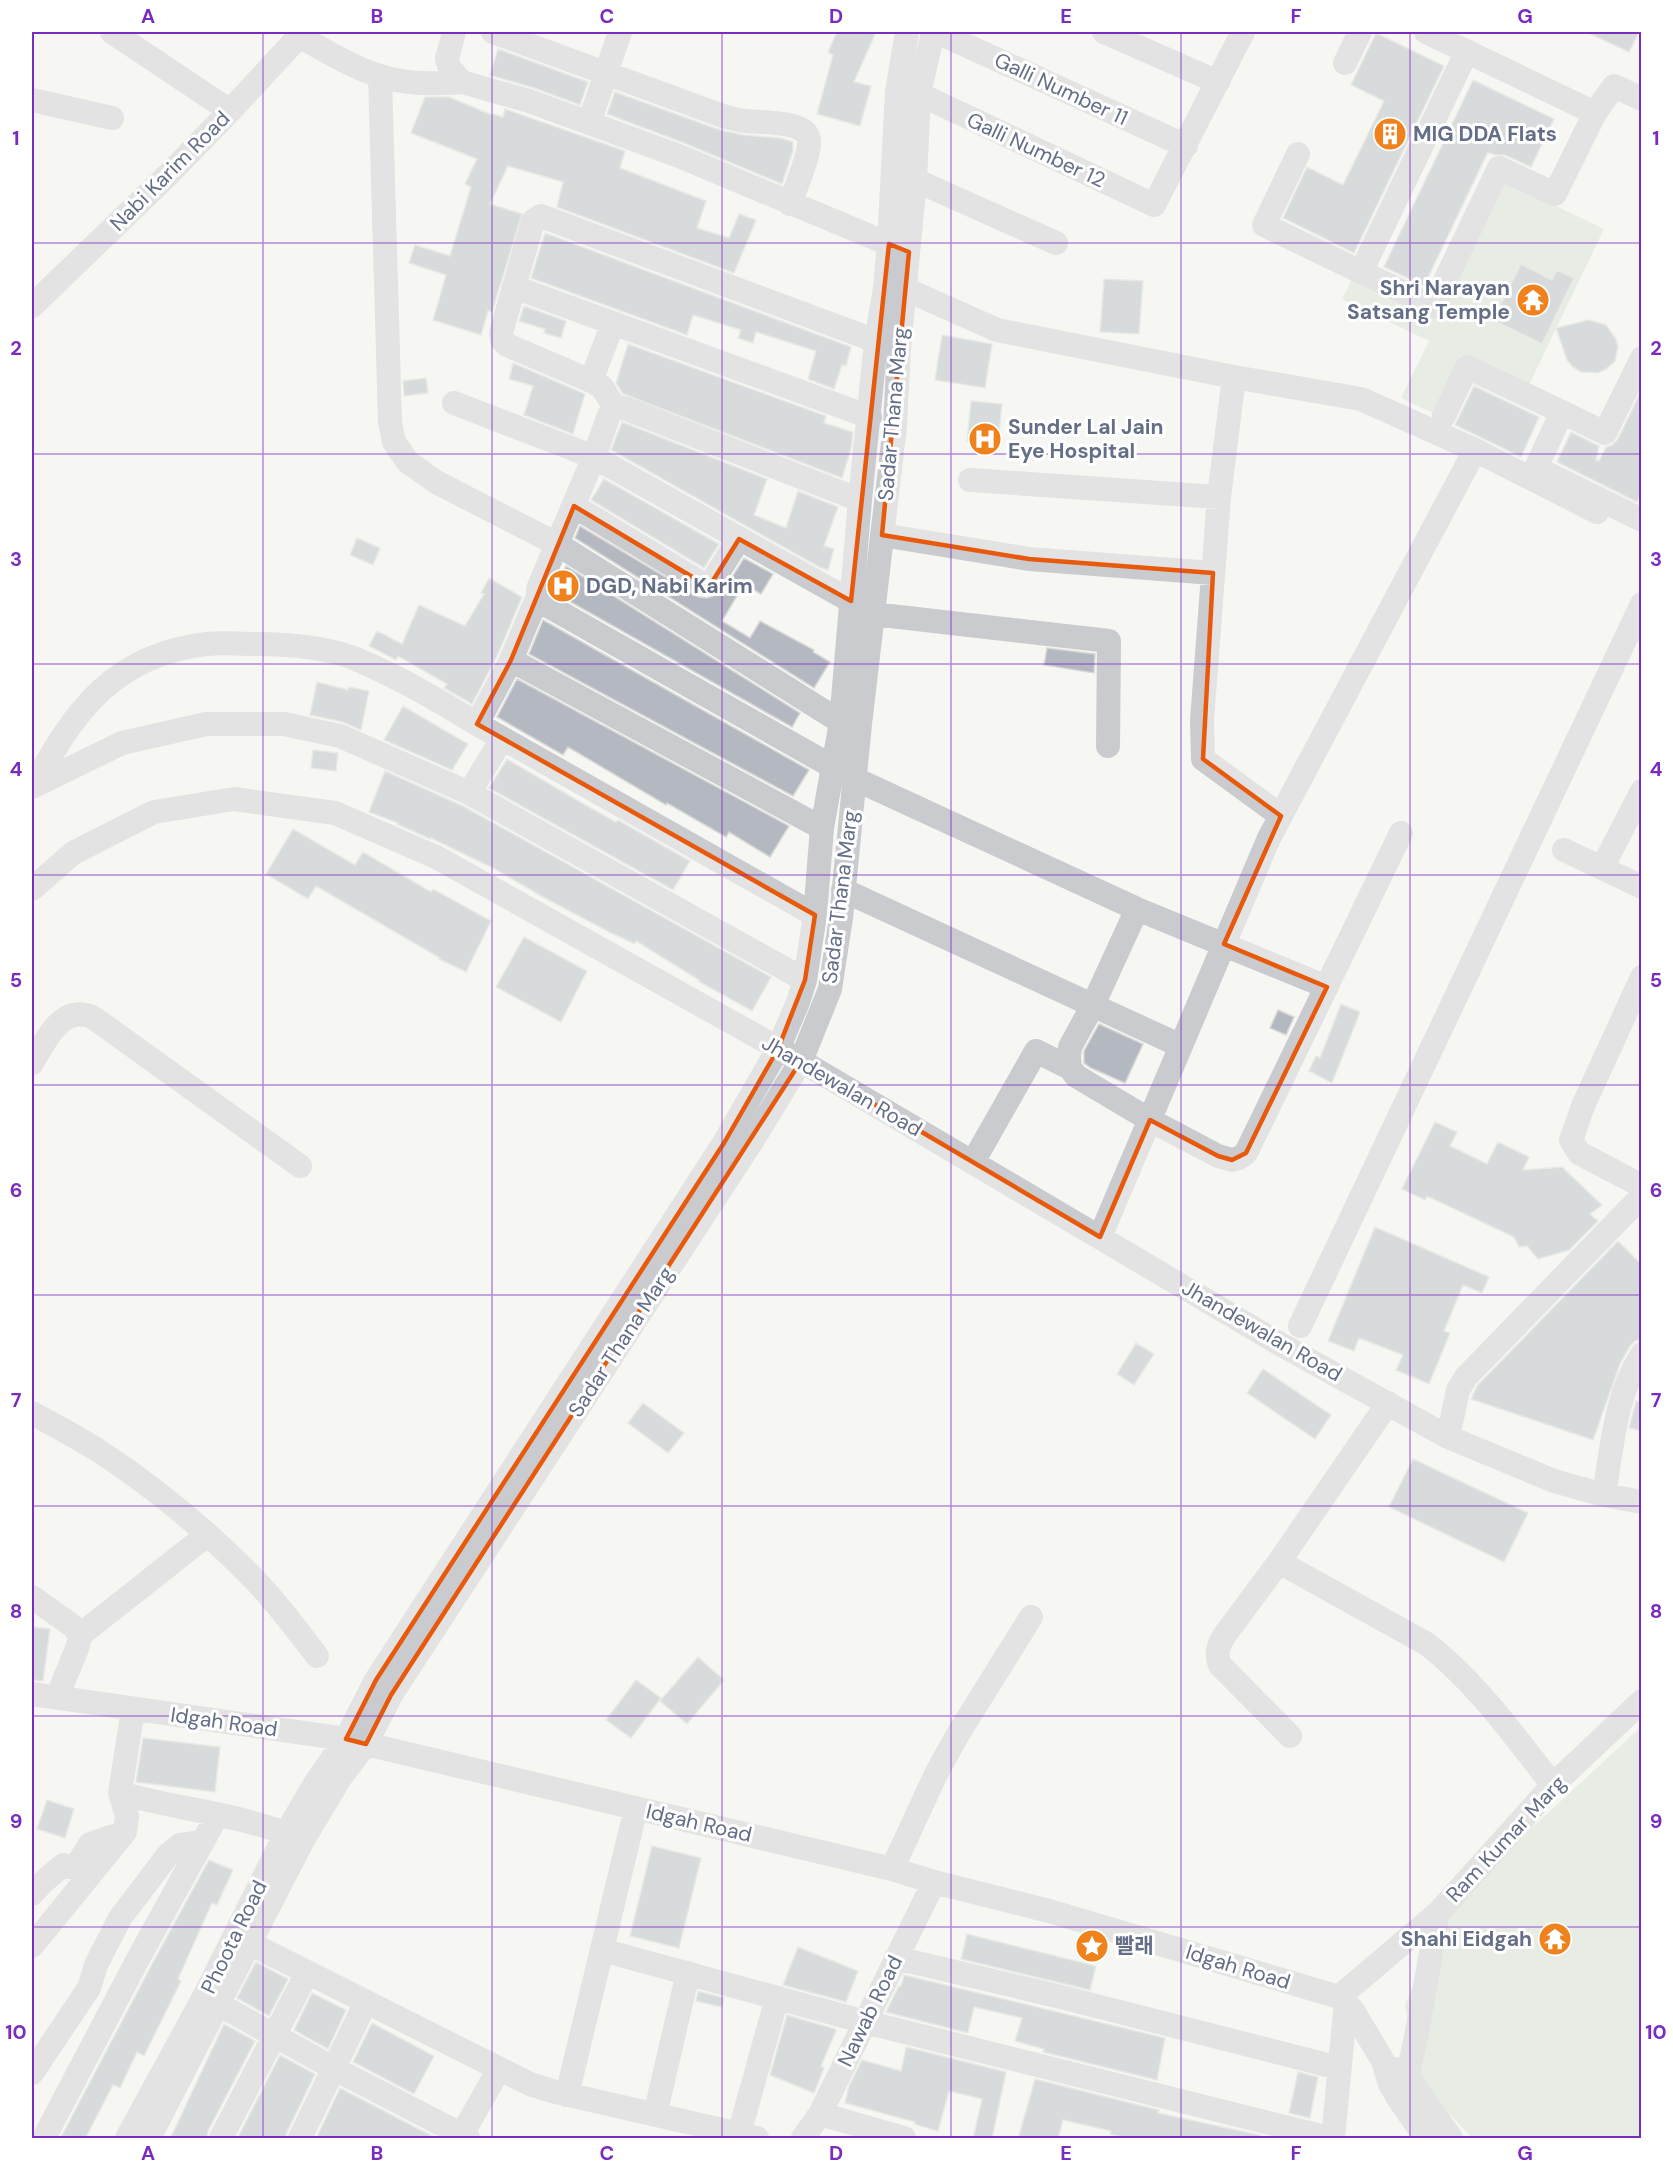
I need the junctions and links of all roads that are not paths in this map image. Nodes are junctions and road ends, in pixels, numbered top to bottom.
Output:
1 (112, 32) edge
2 (493, 32) edge
3 (620, 32) edge
4 (907, 32) edge
5 (935, 32) edge
6 (1104, 32) edge
7 (1243, 32) edge
8 (1360, 32) edge
9 (1426, 32) edge
10 (301, 34) edge
11 (453, 35) edge
12 (1467, 51) junction
13 (1345, 63) dead end
14 (606, 72) junction
15 (380, 77) junction
16 (462, 82) junction
17 (1218, 82) junction
18 (919, 94) junction
19 (1641, 99) edge
20 (32, 100) edge
21 (230, 111) junction
22 (1595, 113) junction
23 (112, 118) dead end
24 (589, 123) junction
25 (1186, 146) junction
26 (1298, 154) dead end
27 (915, 180) junction
28 (790, 204) junction
29 (1056, 243) dead end
30 (899, 248) junction
31 (1361, 272) junction
32 (514, 287) junction
33 (905, 289) junction
34 (33, 303) edge
35 (613, 323) junction
36 (876, 341) junction
37 (1641, 358) edge
38 (1234, 377) junction
39 (591, 381) junction
40 (454, 403) dead end
41 (615, 408) junction
42 (1562, 412) junction
43 (1444, 416) dead end
44 (870, 417) junction
45 (1475, 450) junction
46 (594, 457) junction
47 (970, 480) dead end
48 (1219, 497) junction
49 (860, 500) junction
50 (574, 506) junction
51 (1597, 512) dead end
52 (1641, 520) edge
53 (882, 535) junction
54 (740, 539) junction
55 (557, 544) junction
56 (1214, 573) junction
57 (538, 596) junction
58 (851, 601) junction
59 (1641, 604) edge
60 (873, 614) junction
61 (511, 660) junction
62 (841, 722) junction
63 (477, 724) junction
64 (502, 739) junction
65 (1108, 746) dead end
66 (833, 767) junction
67 (855, 779) junction
68 (33, 785) edge
69 (1641, 791) edge
70 (469, 793) junction
71 (1281, 816) junction
72 (822, 828) junction
73 (1401, 833) dead end
74 (1564, 850) dead end
75 (1602, 868) junction
76 (1641, 887) edge
77 (32, 889) edge
78 (843, 890) junction
79 (1137, 909) junction
80 (815, 915) junction
81 (1224, 944) junction
82 (1641, 977) edge
83 (805, 980) junction
84 (1327, 987) junction
85 (1093, 1005) junction
86 (1181, 1046) junction
87 (778, 1049) junction
88 (801, 1061) junction
89 (32, 1063) edge
90 (1070, 1068) junction
91 (1150, 1120) junction
92 (973, 1162) junction
93 (300, 1166) dead end
94 (1641, 1186) edge
95 (1641, 1196) edge
96 (1100, 1237) junction
97 (1300, 1326) dead end
98 (1641, 1354) edge
99 (1388, 1404) junction
100 (32, 1413) edge
101 (1448, 1437) junction
102 (1604, 1495) junction
103 (1641, 1502) edge
104 (207, 1535) junction
105 (1279, 1562) junction
106 (32, 1597) edge
107 (1031, 1617) dead end
108 (80, 1635) junction
109 (317, 1656) dead end
110 (32, 1694) edge
111 (57, 1697) junction
112 (1641, 1701) edge
113 (133, 1709) junction
114 (1290, 1736) dead end
115 (356, 1741) junction
116 (1553, 1785) junction
117 (120, 1793) junction
118 (636, 1808) junction
119 (218, 1814) junction
120 (125, 1832) junction
121 (295, 1836) junction
122 (203, 1842) junction
123 (892, 1869) junction
124 (934, 1882) junction
125 (32, 1894) edge
126 (1438, 1913) junction
127 (242, 1940) junction
128 (32, 1946) edge
129 (602, 1950) junction
130 (896, 1958) junction
131 (307, 1973) junction
132 (688, 1973) junction
133 (777, 1998) junction
134 (366, 2002) junction
135 (1345, 2003) junction
136 (218, 2004) junction
137 (865, 2022) junction
138 (274, 2035) junction
139 (1383, 2061) junction
140 (1339, 2068) junction
141 (335, 2069) junction
142 (499, 2069) junction
143 (32, 2073) edge
144 (1407, 2078) junction
145 (567, 2094) junction
146 (820, 2114) junction
147 (655, 2115) junction
148 (748, 2136) edge
149 (463, 2137) edge
150 (44, 2139) edge
151 (127, 2139) edge
152 (149, 2139) edge
153 (221, 2139) edge
154 (300, 2139) edge
155 (803, 2139) edge
156 (904, 2139) edge
157 (1331, 2139) edge
158 (1426, 2139) edge
159 (1451, 2139) edge

1 - 21 street
2 - 14 street
3 - 14 street
4 - 30 street, Sadar Thana Marg
5 - 18 street, Sadar Thana Marg
5 - 25 street, Galli Number 11
6 - 17 street
7 - 17 street
8 - 13 street
9 - 12 street
10 - 15 street
10 - 21 street, Nabi Karim Road
11 - 16 street
12 - 22 street
12 - 31 street
14 - 24 street
14 - 28 street
15 - 16 street
15 - 55 street
16 - 24 street
17 - 25 street
18 - 25 street, Galli Number 12
18 - 27 street, Sadar Thana Marg
19 - 22 street
20 - 23 street
21 - 34 street, Nabi Karim Road
22 - 31 street
24 - 28 street
26 - 31 street
27 - 29 street
27 - 30 street, Sadar Thana Marg
28 - 30 street
30 - 33 street, Sadar Thana Marg
30 - 36 street, Sadar Thana Marg
32 - 35 street
32 - 36 street
32 - 39 street
33 - 38 street
33 - 53 street, Sadar Thana Marg
35 - 39 street
35 - 44 street
36 - 44 street, Sadar Thana Marg
37 - 42 street
38 - 45 street
38 - 48 street
39 - 41 street
40 - 46 street
41 - 46 street
41 - 49 street
42 - 43 street
42 - 52 street
44 - 49 street, Sadar Thana Marg
45 - 51 street
45 - 71 street
46 - 50 street
46 - 54 street
47 - 48 street
48 - 56 street
49 - 58 street, Sadar Thana Marg
50 - 54 street
50 - 55 street
53 - 56 street
53 - 60 street, Sadar Thana Marg
54 - 58 street
55 - 57 street
55 - 62 street
56 - 71 street
57 - 61 street
57 - 66 street
58 - 62 street, Sadar Thana Marg
59 - 97 street
60 - 65 street
60 - 67 street, Sadar Thana Marg
61 - 63 street
61 - 72 street
62 - 66 street, Sadar Thana Marg
63 - 64 street
63 - 68 street
64 - 70 street
64 - 80 street
66 - 72 street, Sadar Thana Marg
67 - 78 street, Sadar Thana Marg
67 - 79 street
68 - 70 street
69 - 75 street
70 - 83 street
71 - 81 street
72 - 80 street, Sadar Thana Marg
73 - 84 street
74 - 75 street
75 - 76 street
77 - 87 street, Jhandewalan Road
78 - 85 street
78 - 88 street, Sadar Thana Marg
79 - 81 street
79 - 85 street
80 - 83 street, Sadar Thana Marg
81 - 84 street
81 - 86 street
82 - 94 street
83 - 87 street, Sadar Thana Marg
84 - 91 street
85 - 86 street
85 - 90 street
86 - 91 street
87 - 88 street, Jhandewalan Road
87 - 115 street, Sadar Thana Marg
88 - 92 street, Jhandewalan Road
88 - 115 street, Sadar Thana Marg
89 - 93 street
90 - 91 street
90 - 92 street
91 - 96 street
92 - 96 street, Jhandewalan Road
95 - 101 street
96 - 99 street, Jhandewalan Road
98 - 102 street
99 - 101 street, Jhandewalan Road
99 - 105 street
100 - 104 street
101 - 102 street, Jhandewalan Road
102 - 103 street, Jhandewalan Road
104 - 108 street
104 - 109 street
105 - 114 street
105 - 116 street
106 - 108 street
107 - 123 street
108 - 111 street
110 - 111 street, Idgah Road
111 - 113 street, Idgah Road
112 - 116 street, Ram Kumar Marg
113 - 115 street, Idgah Road
113 - 117 street
115 - 118 street, Idgah Road
115 - 121 street, Phoota Road
116 - 126 street, Ram Kumar Marg
117 - 119 street
117 - 120 street
118 - 123 street, Idgah Road
118 - 129 street
119 - 121 street
119 - 122 street
120 - 125 street
120 - 128 street
121 - 127 street, Phoota Road
122 - 143 street
122 - 150 street
123 - 124 street, Idgah Road
124 - 130 street, Nawab Road
124 - 135 street, Idgah Road
126 - 135 street, Ram Kumar Marg
126 - 144 street
127 - 131 street
127 - 136 street, Phoota Road
127 - 151 street, Phoota Road
129 - 132 street
129 - 145 street
130 - 137 street, Nawab Road
130 - 140 street
131 - 134 street
131 - 138 street
132 - 133 street
132 - 147 street
133 - 137 street
133 - 148 street
134 - 141 street
134 - 142 street
135 - 139 street
135 - 140 street
136 - 138 street
136 - 152 street, Phoota Road
137 - 146 street, Nawab Road
137 - 157 street
138 - 141 street
138 - 153 street
139 - 144 street
139 - 158 street
140 - 157 street
141 - 149 street
141 - 154 street
142 - 145 street
142 - 149 street
144 - 159 street
145 - 147 street
146 - 155 street, Nawab Road
146 - 156 street
147 - 148 street

